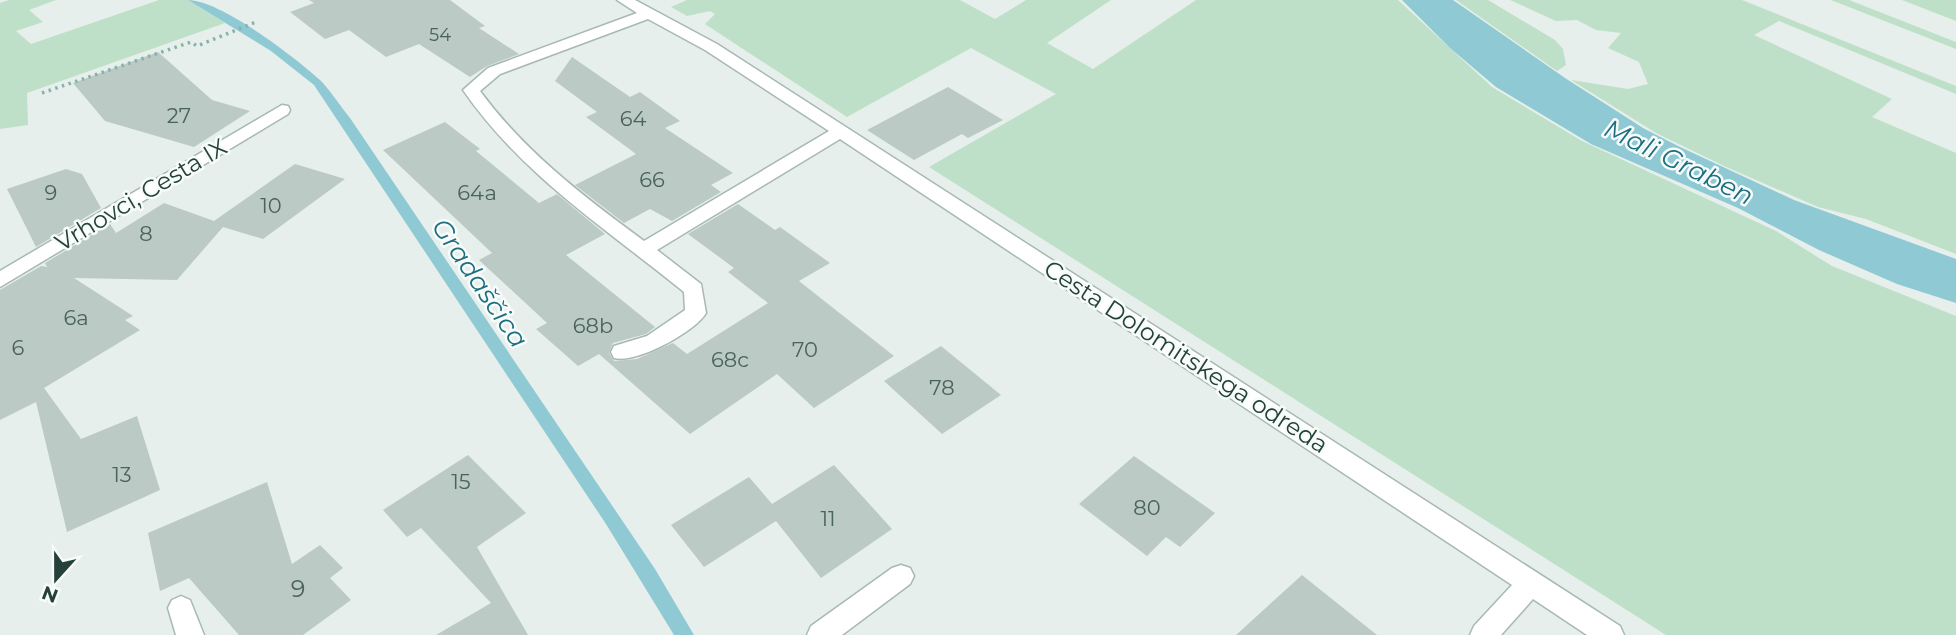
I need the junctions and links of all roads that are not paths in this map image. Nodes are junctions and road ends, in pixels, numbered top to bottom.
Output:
1 (624, 0) edge
2 (650, 13) junction
3 (282, 110) dead end
4 (841, 131) junction
5 (644, 249) junction
6 (0, 280) edge
7 (622, 352) dead end
8 (901, 576) dead end
9 (1531, 583) junction
10 (181, 608) dead end
11 (190, 635) edge
12 (821, 635) edge
13 (1484, 635) edge
14 (1611, 635) edge

1 - 2 street, Cesta Dolomitskega odreda
2 - 4 street, Cesta Dolomitskega odreda
2 - 5 street
3 - 6 street, Vrhovci, Cesta IX
4 - 5 street
4 - 9 street, Cesta Dolomitskega odreda
5 - 7 street
8 - 12 street
9 - 13 street
9 - 14 street, Cesta Dolomitskega odreda
10 - 11 street

